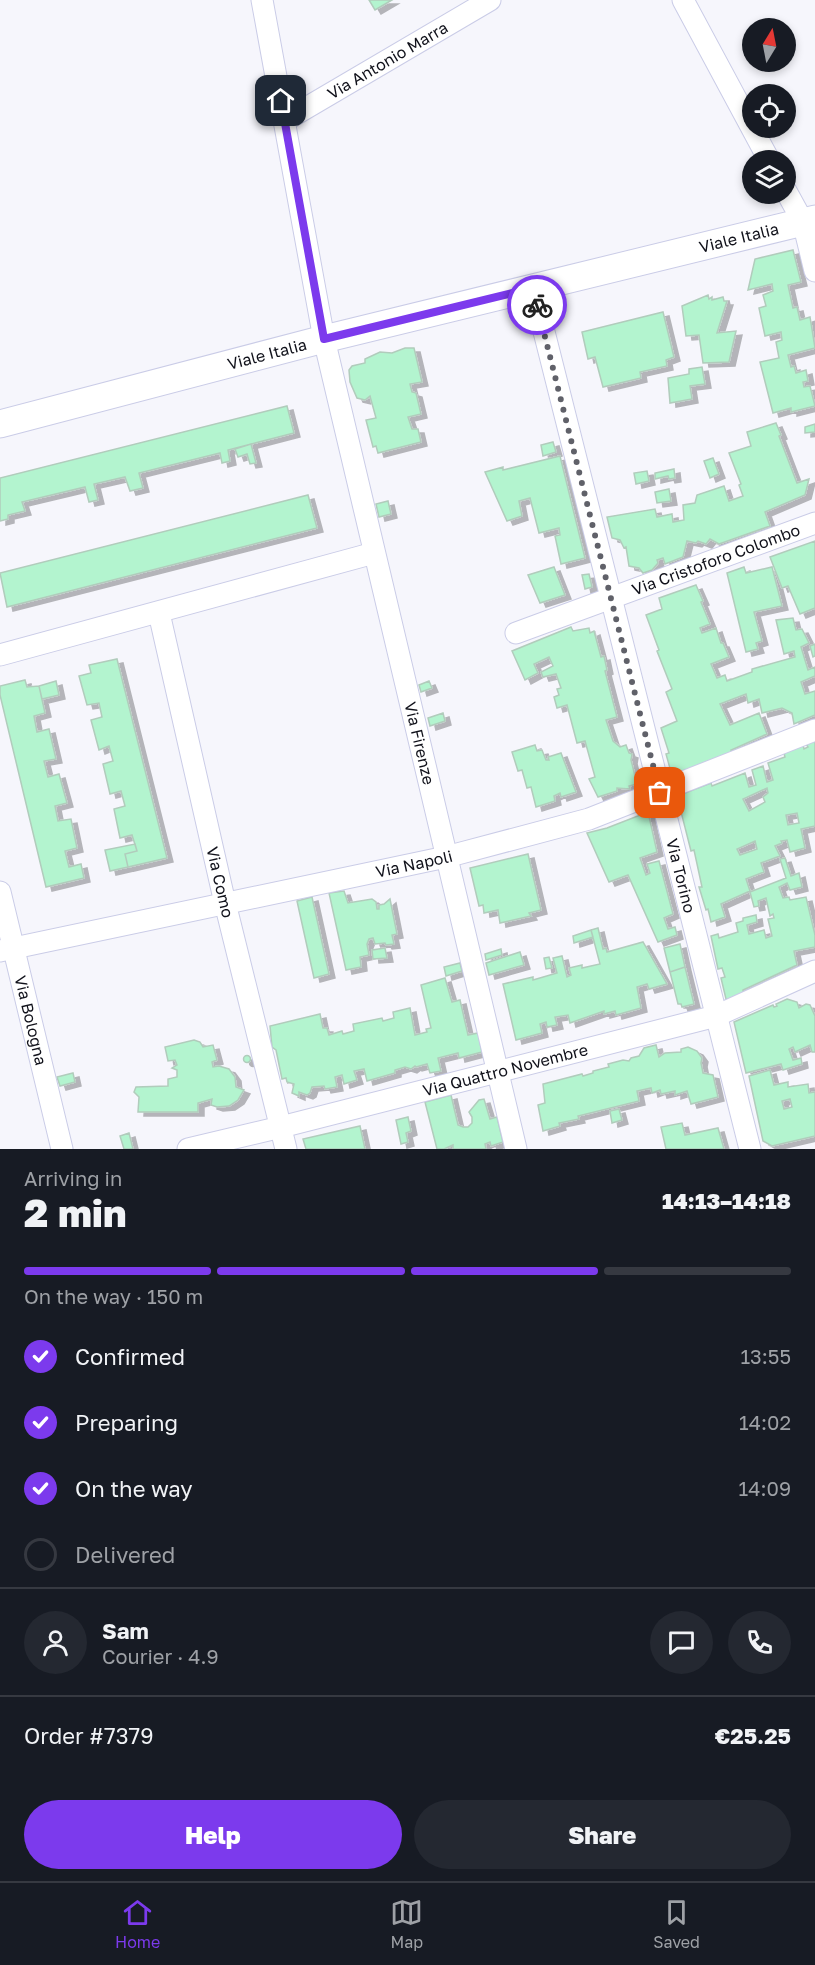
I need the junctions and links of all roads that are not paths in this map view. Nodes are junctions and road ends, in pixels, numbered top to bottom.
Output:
1 (262, 0) edge
2 (490, 0) edge
3 (682, 0) edge
4 (284, 121) junction
5 (764, 150) edge
6 (796, 204) edge
7 (809, 221) edge
8 (815, 271) edge
9 (533, 288) junction
10 (324, 339) junction
11 (0, 424) edge
12 (815, 523) edge
13 (375, 553) junction
14 (611, 598) junction
15 (159, 613) junction
16 (516, 633) dead end
17 (0, 655) edge
18 (815, 730) edge
19 (660, 793) junction
20 (446, 857) junction
21 (0, 892) edge
22 (225, 903) junction
23 (7, 950) edge
24 (815, 971) edge
25 (716, 1016) junction
26 (497, 1071) junction
27 (281, 1127) junction
28 (62, 1149) edge
29 (188, 1149) edge
30 (286, 1149) edge
31 (516, 1149) edge
32 (750, 1149) edge

1 - 4 street, Via Firenze
2 - 4 street, Via Antonio Marra
3 - 5 street
4 - 10 street, Via Firenze
6 - 7 street
7 - 8 street
7 - 9 street, Viale Italia
9 - 10 street, Viale Italia
9 - 14 street, Via Torino
10 - 11 street, Viale Italia
10 - 13 street, Via Firenze
12 - 14 street, Via Cristoforo Colombo
13 - 15 street
13 - 20 street, Via Firenze
14 - 16 street, Via Cristoforo Colombo
14 - 19 street, Via Torino
15 - 17 street
15 - 22 street, Via Como
18 - 19 street, Via Napoli
19 - 20 street, Via Napoli
19 - 25 street, Via Torino
20 - 22 street, Via Napoli
20 - 26 street, Via Firenze
21 - 23 street, Via Bologna
22 - 23 street, Via Napoli
22 - 27 street, Via Como
23 - 28 street, Via Bologna
24 - 25 street, Via Quattro Novembre
25 - 26 street, Via Quattro Novembre
25 - 32 street, Via Torino
26 - 27 street, Via Quattro Novembre
26 - 31 street, Via Firenze
27 - 29 street, Via Quattro Novembre
27 - 30 street, Via Como

